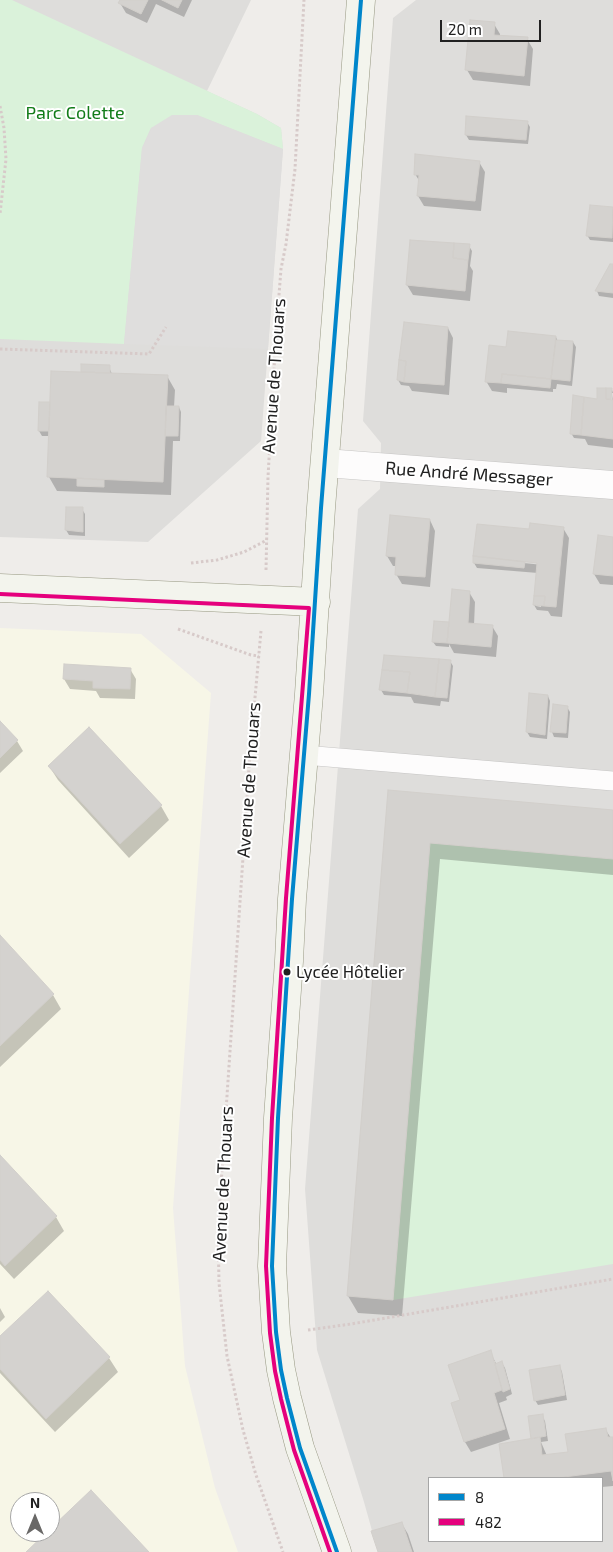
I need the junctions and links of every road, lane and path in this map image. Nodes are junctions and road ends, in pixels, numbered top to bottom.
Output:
1 (304, 0) edge
2 (361, 0) edge
3 (0, 106) edge
4 (0, 214) edge
5 (166, 327) dead end
6 (0, 349) edge
7 (325, 463) junction
8 (613, 485) edge
9 (0, 588) edge
10 (263, 600) junction
11 (316, 602) junction
12 (304, 755) junction
13 (613, 781) edge
14 (613, 1279) edge
15 (276, 1332) junction
16 (283, 1552) edge
17 (337, 1552) edge

1 - 10 path, Avenue de Thouars
2 - 7 street
3 - 4 path
5 - 6 path
7 - 8 street, Rue André Messager
7 - 11 street
9 - 10 street
10 - 11 street
10 - 16 path, Avenue de Thouars
11 - 12 street
12 - 13 lane
12 - 15 street
14 - 15 path
15 - 17 street

